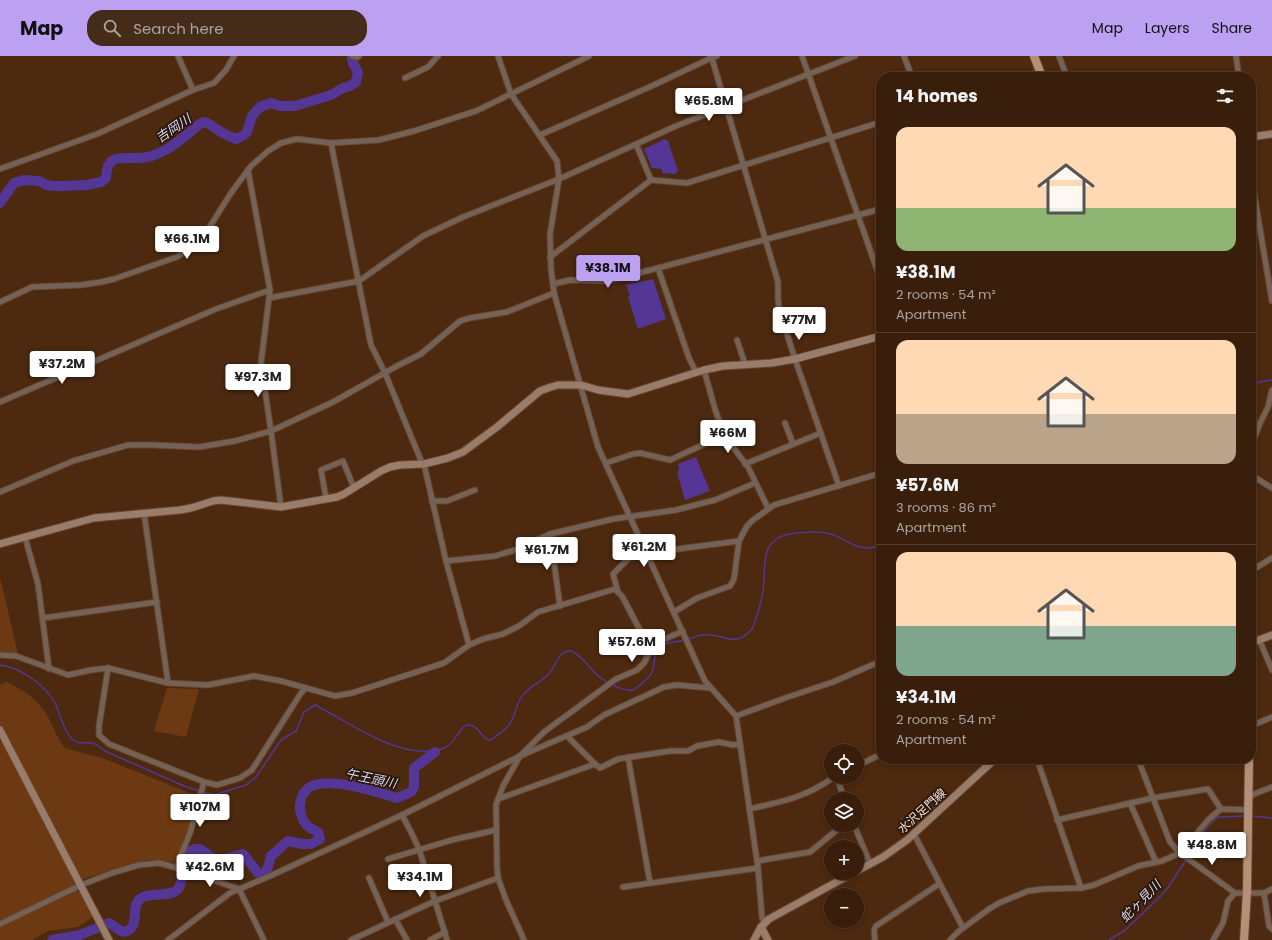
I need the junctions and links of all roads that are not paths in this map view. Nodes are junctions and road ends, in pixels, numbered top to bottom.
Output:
1 (178, 56) edge
2 (234, 56) edge
3 (352, 56) edge
4 (359, 56) edge
5 (438, 56) edge
6 (498, 56) edge
7 (589, 56) edge
8 (713, 56) edge
9 (802, 56) edge
10 (855, 56) edge
11 (904, 56) edge
12 (1034, 56) edge
13 (1059, 56) edge
14 (1236, 56) edge
15 (910, 72) edge
16 (1040, 72) edge
17 (1066, 72) edge
18 (1238, 72) edge
19 (809, 73) junction
20 (405, 78) dead end
21 (193, 90) junction
22 (511, 94) junction
23 (726, 106) junction
24 (876, 124) edge
25 (1272, 134) edge
26 (540, 135) junction
27 (1256, 136) edge
28 (832, 137) junction
29 (331, 143) junction
30 (636, 144) junction
31 (743, 165) junction
32 (0, 169) edge
33 (248, 170) junction
34 (559, 179) junction
35 (651, 180) junction
36 (1256, 205) edge
37 (876, 210) edge
38 (858, 215) junction
39 (765, 240) junction
40 (550, 257) junction
41 (876, 267) edge
42 (658, 268) junction
43 (359, 281) junction
44 (553, 284) junction
45 (270, 290) junction
46 (554, 293) junction
47 (269, 298) junction
48 (1272, 301) edge
49 (0, 302) edge
50 (876, 337) edge
51 (737, 340) dead end
52 (796, 359) junction
53 (745, 364) junction
54 (704, 370) junction
55 (696, 372) junction
56 (386, 373) junction
57 (581, 385) junction
58 (1272, 390) edge
59 (0, 402) edge
60 (1270, 409) edge
61 (785, 423) dead end
62 (271, 431) junction
63 (821, 433) junction
64 (724, 434) junction
65 (1256, 434) edge
66 (793, 444) junction
67 (606, 463) junction
68 (423, 464) junction
69 (745, 464) junction
70 (876, 475) edge
71 (1256, 478) edge
72 (755, 483) junction
73 (839, 486) junction
74 (354, 488) junction
75 (1272, 488) edge
76 (475, 490) dead end
77 (0, 492) edge
78 (326, 498) junction
79 (432, 501) junction
80 (281, 507) junction
81 (768, 508) junction
82 (144, 513) junction
83 (630, 517) junction
84 (550, 534) junction
85 (25, 537) junction
86 (739, 541) junction
87 (0, 544) edge
88 (647, 554) junction
89 (1272, 558) edge
90 (446, 561) junction
91 (1256, 568) edge
92 (618, 592) junction
93 (157, 602) junction
94 (560, 606) junction
95 (674, 612) junction
96 (43, 618) junction
97 (684, 632) junction
98 (1272, 635) edge
99 (1259, 640) junction
100 (1256, 641) edge
101 (469, 645) junction
102 (653, 646) junction
103 (0, 655) edge
104 (876, 663) edge
105 (108, 668) junction
106 (49, 669) junction
107 (1272, 670) edge
108 (168, 683) junction
109 (306, 688) junction
110 (712, 688) junction
111 (736, 716) junction
112 (1272, 717) edge
113 (1256, 724) edge
114 (1, 735) edge
115 (567, 736) junction
116 (740, 744) junction
117 (520, 756) junction
118 (876, 756) edge
119 (628, 757) junction
120 (864, 762) edge
121 (595, 764) junction
122 (990, 764) edge
123 (1039, 764) edge
124 (1140, 764) edge
125 (1249, 764) edge
126 (204, 782) junction
127 (825, 784) edge
128 (1272, 787) edge
129 (1249, 796) junction
130 (1153, 798) junction
131 (498, 799) junction
132 (1130, 803) junction
133 (749, 809) junction
134 (1221, 809) junction
135 (1249, 810) junction
136 (402, 815) junction
137 (1058, 820) junction
138 (496, 830) junction
139 (834, 832) edge
140 (857, 832) edge
141 (914, 834) junction
142 (419, 850) junction
143 (1180, 853) junction
144 (388, 859) dead end
145 (757, 861) junction
146 (1156, 862) junction
147 (870, 863) junction
148 (864, 867) edge
149 (758, 868) junction
150 (179, 869) junction
151 (369, 878) dead end
152 (498, 878) junction
153 (840, 880) edge
154 (650, 883) junction
155 (940, 884) junction
156 (81, 885) junction
157 (623, 887) dead end
158 (1081, 888) junction
159 (239, 889) junction
160 (1272, 889) edge
161 (1247, 892) junction
162 (1264, 892) junction
163 (1235, 893) junction
164 (435, 901) junction
165 (395, 919) junction
166 (388, 922) junction
167 (0, 924) edge
168 (762, 925) junction
169 (963, 928) junction
170 (1272, 929) edge
171 (445, 932) junction
172 (108, 940) edge
173 (168, 940) edge
174 (264, 940) edge
175 (351, 940) edge
176 (407, 940) edge
177 (430, 940) edge
178 (447, 940) edge
179 (524, 940) edge
180 (754, 940) edge
181 (768, 940) edge
182 (875, 940) edge
183 (950, 940) edge
184 (1213, 940) edge
185 (1244, 940) edge

1 - 21 street
2 - 21 street
3 - 4 street
5 - 20 street
6 - 22 street
7 - 22 street
8 - 23 street
8 - 26 street
9 - 19 street
10 - 19 street
11 - 15 street
12 - 16 main road
13 - 17 street
14 - 18 street
19 - 23 street
19 - 28 street
21 - 32 street
22 - 26 street
22 - 29 street
23 - 30 street
23 - 31 street
24 - 28 street
25 - 27 street
26 - 34 street
28 - 31 street
28 - 38 street
29 - 33 street
29 - 43 street
30 - 34 street
30 - 35 street
31 - 35 street
31 - 39 street
33 - 45 street
33 - 49 street
34 - 40 street
34 - 43 street
35 - 40 street
36 - 48 street
37 - 38 street
38 - 39 street
38 - 41 street
39 - 42 street
39 - 52 street
40 - 44 street
42 - 44 street
42 - 55 street
43 - 47 street
43 - 56 street
44 - 46 street
45 - 47 street
45 - 59 street
46 - 56 street
46 - 57 street
47 - 62 street
50 - 52 street
51 - 53 street
52 - 53 street
52 - 63 street
53 - 54 street
54 - 55 street
54 - 64 street
55 - 57 street
56 - 62 street
56 - 68 street
57 - 67 street
57 - 68 street
58 - 60 street
60 - 65 street
61 - 66 street
62 - 77 street
62 - 80 street
63 - 66 street
63 - 73 street
64 - 67 street
64 - 69 street
66 - 69 street
67 - 83 street
68 - 74 street
68 - 79 street
69 - 72 street
70 - 73 street
71 - 75 street
72 - 81 street
72 - 83 street
73 - 81 street
74 - 78 street
74 - 78 street
76 - 79 street
78 - 80 street
79 - 90 street
80 - 82 street
81 - 86 street
82 - 85 street
82 - 93 street
83 - 84 street
83 - 88 street
84 - 90 street
84 - 94 street
85 - 87 street
85 - 96 street
86 - 88 street
86 - 95 street
88 - 92 street
88 - 95 street
89 - 91 street
90 - 101 street
92 - 94 street
92 - 102 street
93 - 96 street
93 - 108 street
94 - 101 street
95 - 97 street
96 - 106 street
97 - 102 street
97 - 110 street
98 - 99 street
99 - 100 street
99 - 107 street
101 - 109 street
102 - 117 street
103 - 106 street
104 - 111 street
105 - 106 street
105 - 108 street
105 - 126 street
108 - 109 street
109 - 126 street
110 - 111 street
110 - 115 street
111 - 116 street
112 - 113 street
114 - 156 street
115 - 117 street
115 - 121 street
116 - 119 street
116 - 133 street
117 - 131 street
117 - 136 street
118 - 120 street
119 - 121 street
119 - 154 street
121 - 131 street
122 - 141 street, 水沢足門線
123 - 137 street
124 - 130 street
125 - 129 main road
126 - 150 street
127 - 133 street
128 - 129 street
129 - 135 main road
130 - 132 street
130 - 134 street
130 - 143 street
131 - 138 street
132 - 137 street
132 - 146 street
133 - 145 street
134 - 135 street
134 - 143 street
135 - 161 main road
136 - 142 street
136 - 159 street
137 - 158 street
138 - 142 street
138 - 152 street
139 - 145 street
140 - 147 street
141 - 147 street, 水沢足門線
141 - 155 street
142 - 144 street
142 - 164 street
143 - 146 street
143 - 163 street
145 - 149 street
146 - 158 street
147 - 148 street, 水沢足門線
149 - 154 street
149 - 168 street
150 - 156 street
150 - 159 street
151 - 166 street
152 - 164 street
152 - 179 street
153 - 168 street
154 - 157 street
155 - 169 street
155 - 182 street
156 - 167 street
156 - 172 street
158 - 169 street
159 - 173 street
159 - 174 street
160 - 162 street
161 - 162 street
161 - 163 street
161 - 185 main road
162 - 170 street
163 - 184 street
164 - 165 street
164 - 171 street
165 - 166 street
165 - 176 street
166 - 175 street
168 - 180 street
168 - 181 street
169 - 183 street
171 - 177 street
171 - 178 street

